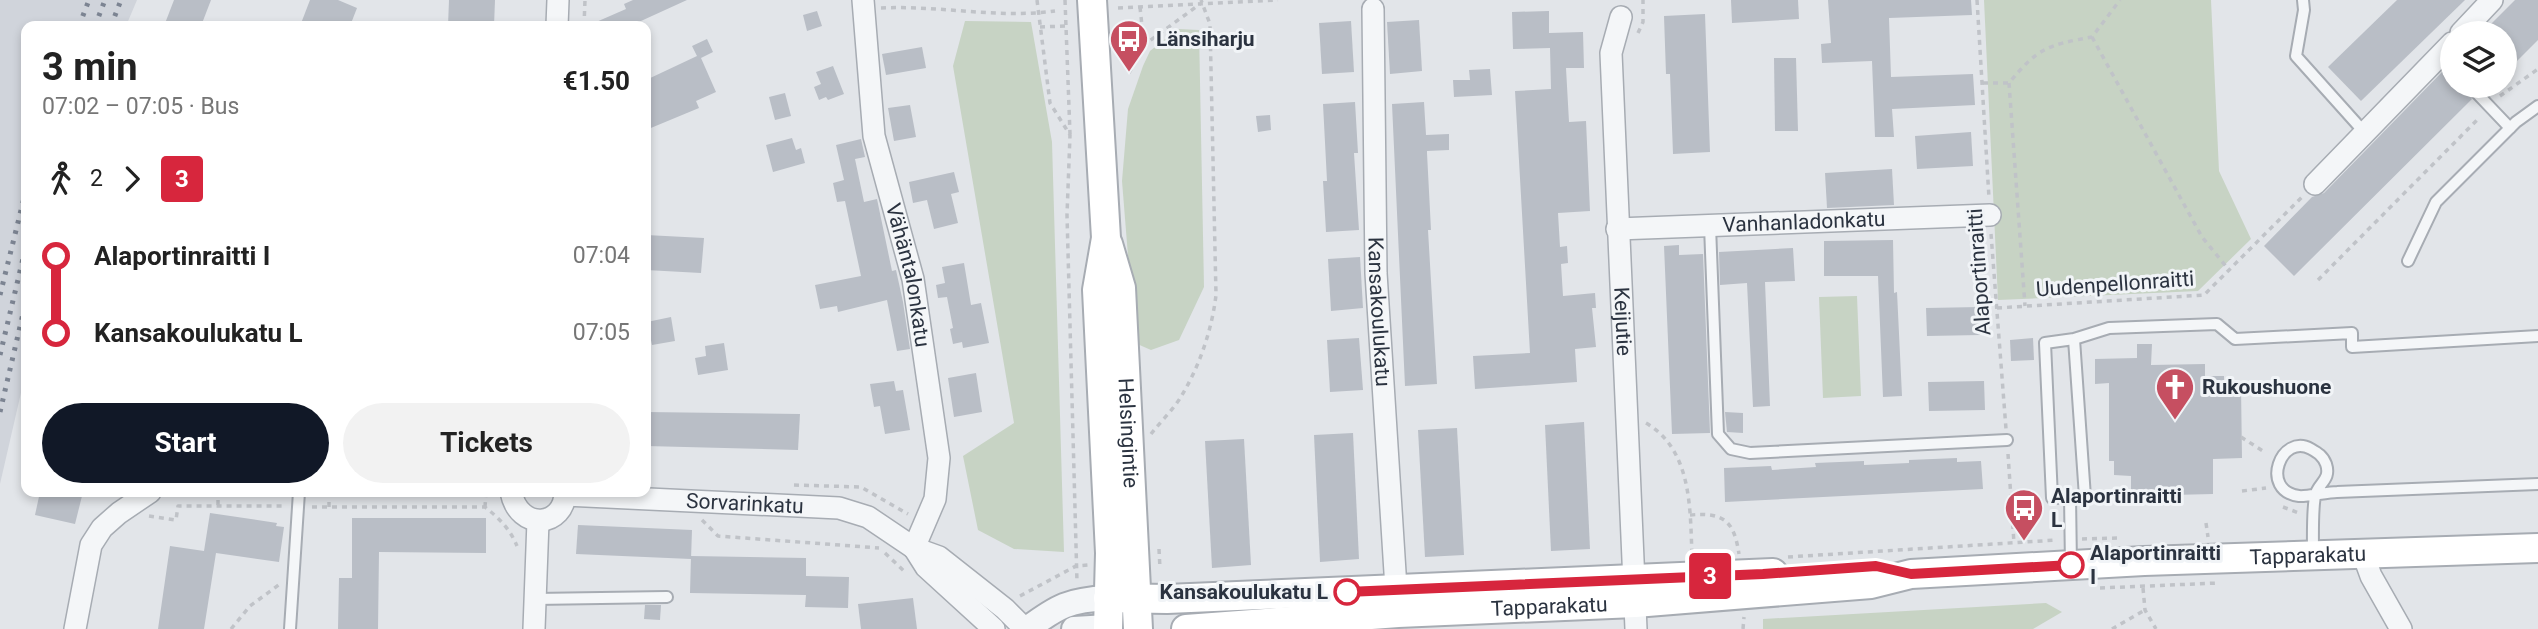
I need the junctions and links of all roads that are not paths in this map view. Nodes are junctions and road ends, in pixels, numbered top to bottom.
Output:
1 (558, 0) edge
2 (2312, 0) edge
3 (2492, 0) edge
4 (864, 4) edge
5 (1373, 5) edge
6 (2303, 5) edge
7 (1100, 8) edge
8 (1620, 17) dead end
9 (557, 21) edge
10 (2472, 21) edge
11 (2440, 63) edge
12 (2481, 98) edge
13 (2538, 106) edge
14 (2510, 128) junction
15 (2365, 133) junction
16 (2315, 184) road end
17 (1990, 215) road end
18 (1710, 226) junction
19 (1617, 229) junction
20 (1106, 238) junction
21 (2408, 261) dead end
22 (2538, 336) edge
23 (2074, 339) junction
24 (2007, 440) road end
25 (2538, 484) edge
26 (2316, 493) junction
27 (143, 497) edge
28 (299, 497) edge
29 (513, 497) edge
30 (564, 497) edge
31 (624, 497) edge
32 (2070, 497) junction
33 (538, 521) junction
34 (914, 548) junction
35 (2538, 548) edge
36 (2363, 554) junction
37 (2313, 556) junction
38 (2071, 565) junction
39 (667, 597) dead end
40 (1108, 598) junction
41 (535, 599) junction
42 (1149, 599) junction
43 (1397, 602) junction
44 (1635, 604) edge
45 (1112, 628) edge
46 (75, 629) edge
47 (290, 629) edge
48 (534, 629) edge
49 (994, 629) edge
50 (1026, 629) edge
51 (1074, 629) edge
52 (1138, 629) edge
53 (1186, 629) edge
54 (2401, 629) edge

1 - 9 street
2 - 6 lane
3 - 10 street
4 - 34 street, Vähäntalonkatu
5 - 43 street, Kansakoulukatu
6 - 15 lane
7 - 20 main road, Helsingintie
8 - 19 street, Keijutie
11 - 15 street
12 - 14 lane
13 - 14 lane
14 - 21 lane
15 - 16 street
17 - 18 street, Vanhanladonkatu
18 - 19 street, Vanhanladonkatu
18 - 24 lane
19 - 44 street, Keijutie
20 - 40 main road, Helsingintie
20 - 42 main road, Helsingintie
22 - 23 lane
23 - 32 lane
23 - 32 lane
25 - 26 lane
26 - 26 lane
26 - 37 lane
27 - 46 street
28 - 47 lane
29 - 33 street
30 - 33 street
31 - 34 street, Sorvarinkatu
32 - 38 lane
33 - 41 street
34 - 49 street, Sorvarinkatu
34 - 50 street, Sorvarinkatu
35 - 36 main road, Tapparakatu
36 - 37 main road, Tapparakatu
36 - 54 street
37 - 38 main road, Tapparakatu
38 - 44 main road, Tapparakatu
39 - 41 lane
40 - 42 main road, Tapparakatu
40 - 45 main road, Helsingintie
40 - 50 street
41 - 48 street
42 - 43 main road, Tapparakatu
42 - 52 main road, Helsingintie
43 - 44 main road, Tapparakatu
43 - 53 main road, Tapparakatu
45 - 51 street

